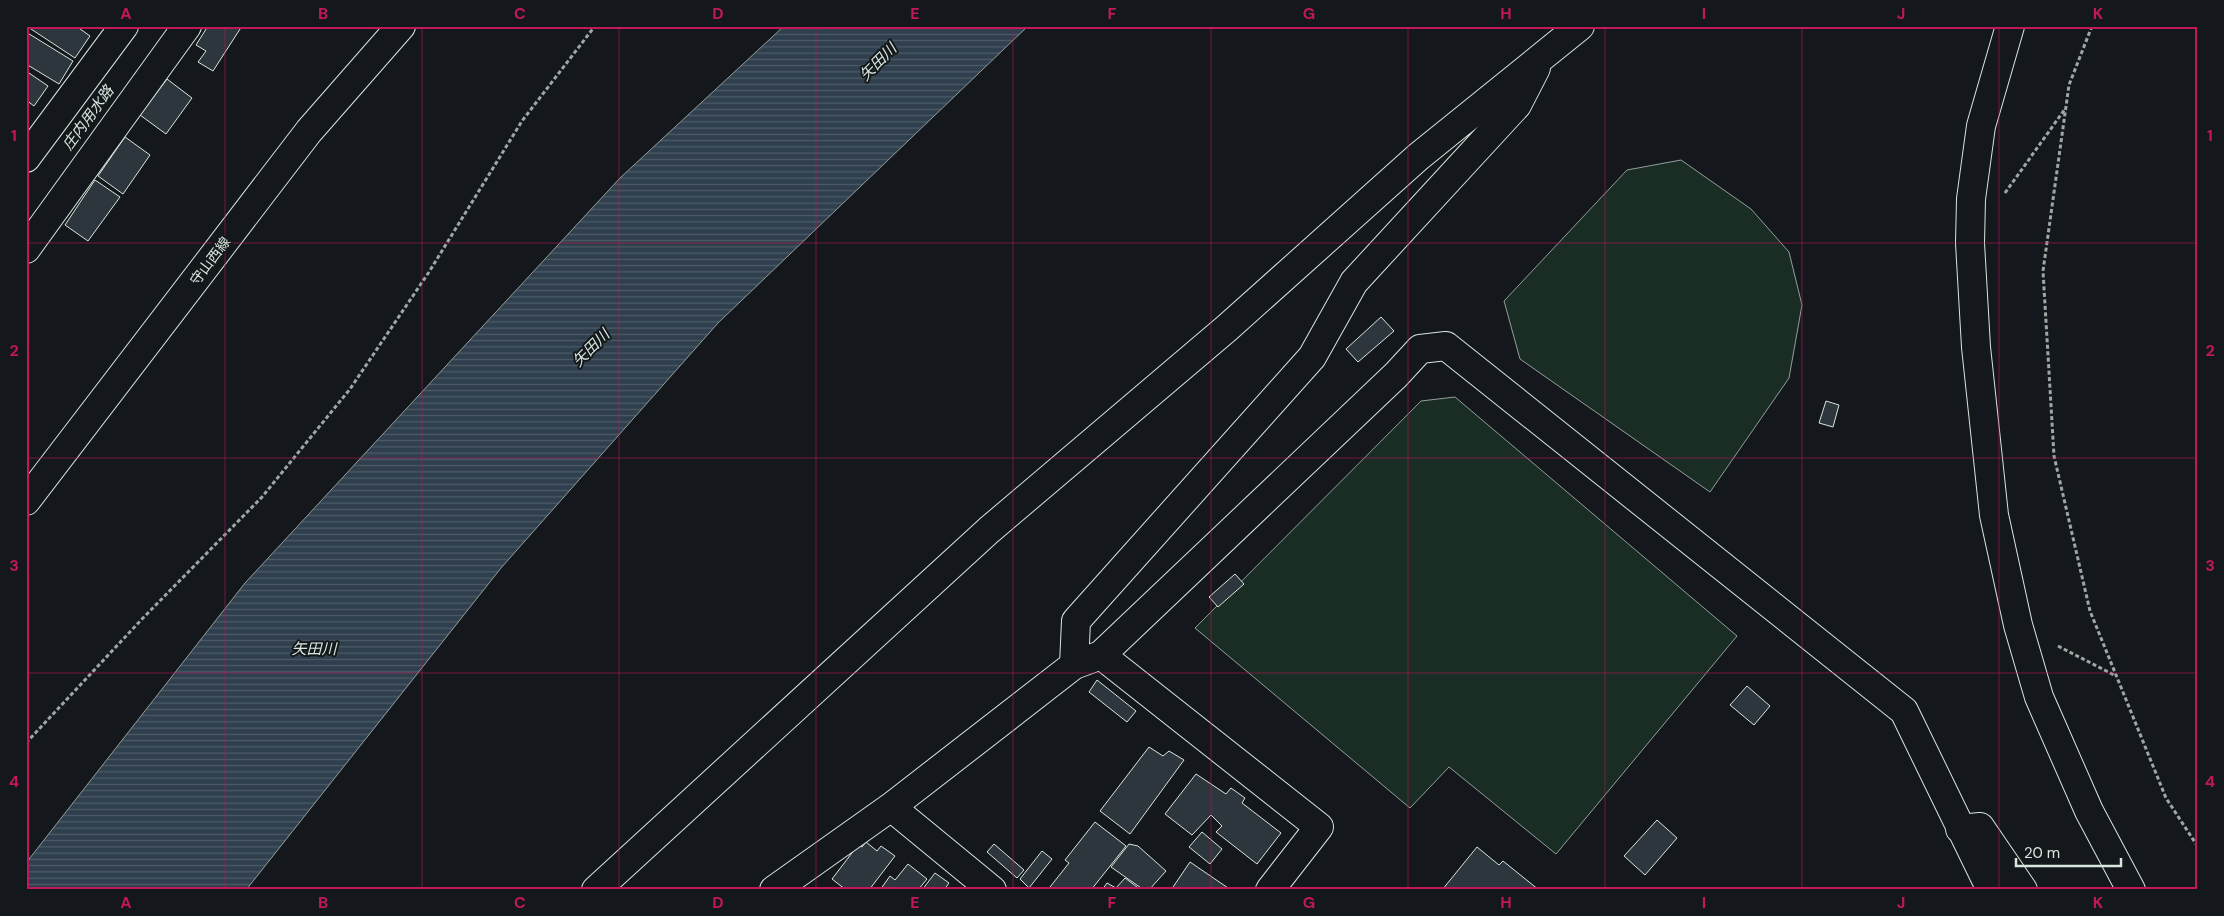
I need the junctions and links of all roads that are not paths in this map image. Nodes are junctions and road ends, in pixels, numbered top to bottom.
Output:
1 (124, 26) edge
2 (187, 26) edge
3 (401, 26) edge
4 (1580, 26) edge
5 (2010, 26) edge
6 (1542, 58) junction
7 (26, 158) edge
8 (26, 248) edge
9 (26, 501) edge
10 (1101, 655) junction
11 (1074, 665) junction
12 (891, 807) junction
13 (1960, 829) junction
14 (596, 890) edge
15 (774, 890) edge
16 (992, 890) edge
17 (1270, 890) edge
18 (1991, 890) edge
19 (2023, 890) edge
20 (2131, 890) edge

1 - 7 street
2 - 8 street
3 - 9 street, 守山西線
4 - 6 street
5 - 20 street
6 - 11 street
6 - 14 street
10 - 11 street
10 - 13 street
10 - 17 street
11 - 12 street
12 - 15 street
12 - 16 street
13 - 18 street
13 - 19 street

